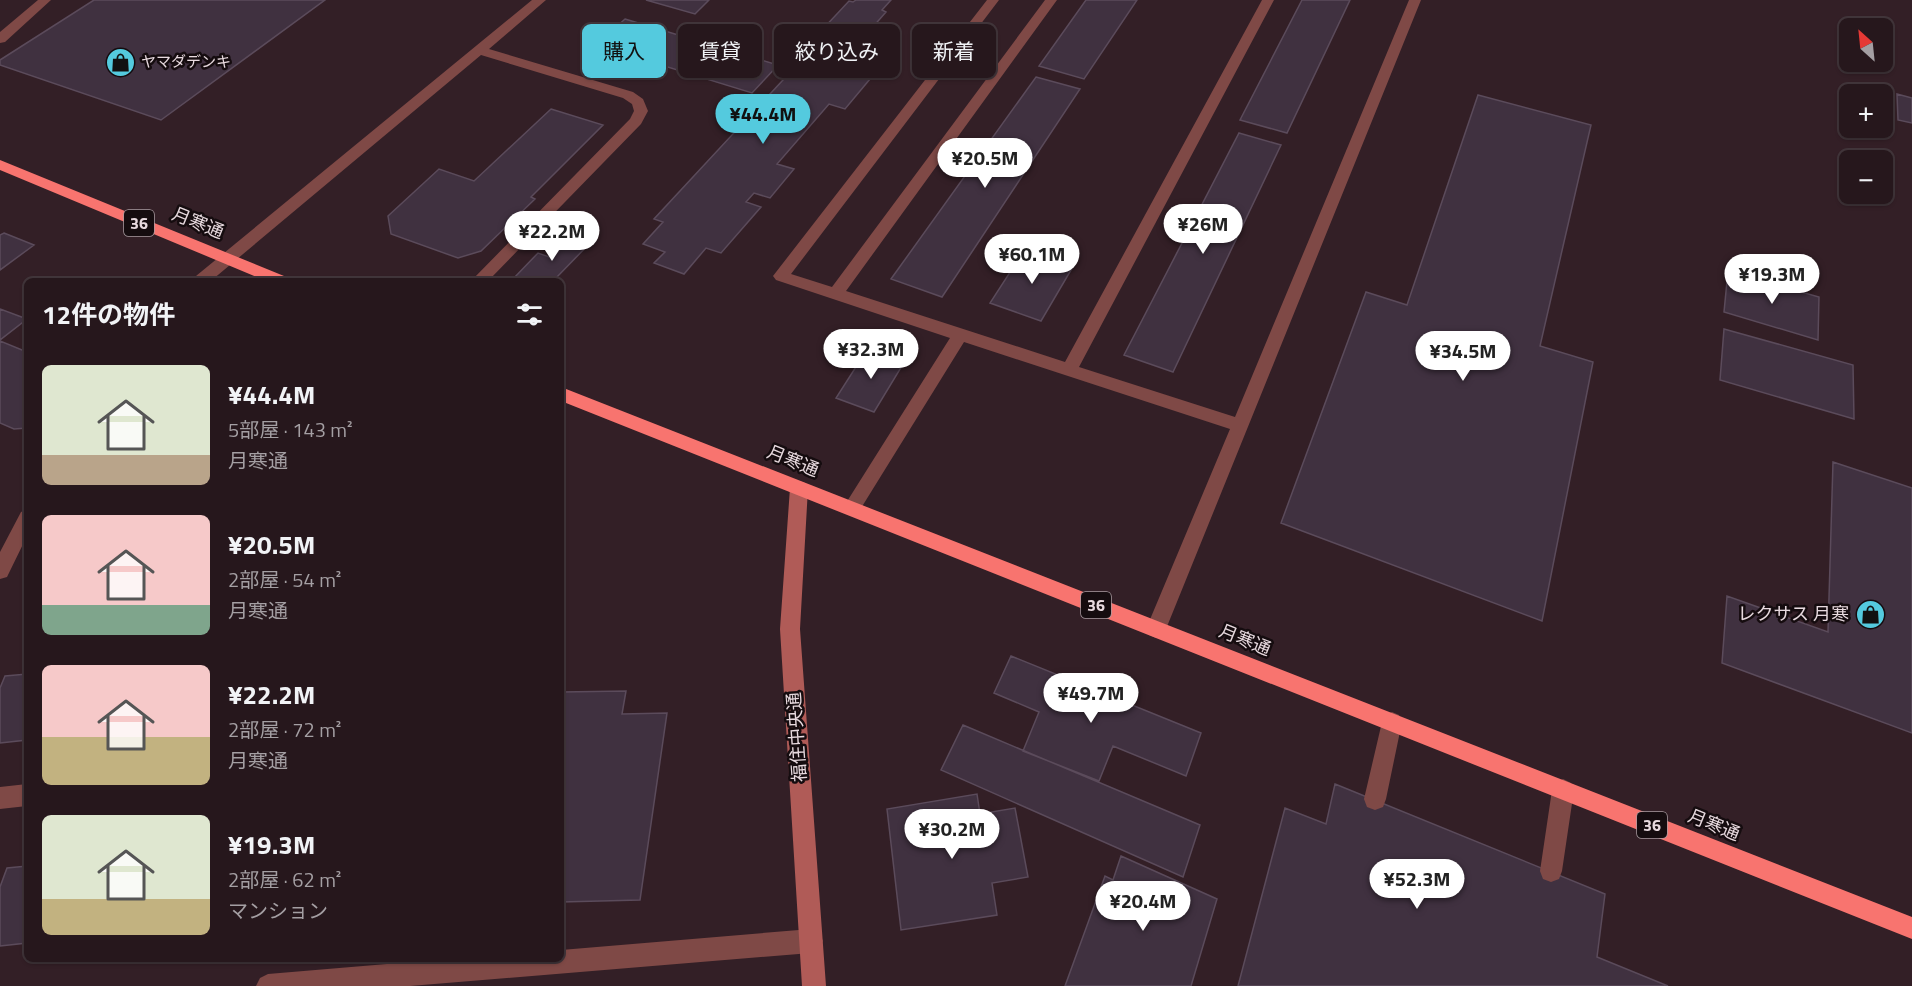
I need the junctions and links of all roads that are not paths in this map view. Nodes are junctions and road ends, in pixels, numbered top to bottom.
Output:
1 (45, 0) edge
2 (540, 0) edge
3 (993, 0) edge
4 (1051, 0) edge
5 (1268, 0) edge
6 (1415, 0) edge
7 (0, 39) edge
8 (481, 51) junction
9 (0, 165) edge
10 (227, 259) junction
11 (204, 278) edge
12 (273, 278) edge
13 (482, 278) edge
14 (836, 294) junction
15 (960, 335) junction
16 (1070, 370) junction
17 (564, 395) edge
18 (1239, 425) junction
19 (799, 488) junction
20 (852, 508) junction
21 (24, 524) edge
22 (2, 564) edge
23 (1156, 629) junction
24 (1392, 722) junction
25 (1563, 790) junction
26 (24, 795) edge
27 (0, 798) edge
28 (1375, 799) dead end
29 (1551, 871) dead end
30 (1912, 928) edge
31 (812, 941) junction
32 (558, 962) edge
33 (564, 962) edge
34 (268, 986) edge
35 (814, 986) edge

1 - 7 street
2 - 8 street
3 - 14 street
4 - 14 street
5 - 16 street
6 - 18 street
8 - 10 street
8 - 13 street
9 - 10 highway, 月寒通 / 36
10 - 11 street
10 - 12 highway, 月寒通 / 36
14 - 15 street
15 - 16 street
15 - 20 street
16 - 18 street
17 - 19 highway, 月寒通 / 36
18 - 23 street
19 - 20 highway, 月寒通 / 36
19 - 31 street, 福住中央通
20 - 23 highway, 月寒通 / 36
21 - 22 street
23 - 24 highway, 月寒通 / 36
24 - 25 highway, 月寒通 / 36
24 - 28 street
25 - 29 street
25 - 30 highway, 月寒通 / 36
26 - 27 street
31 - 33 street
31 - 35 street, 福住中央通
32 - 34 street

